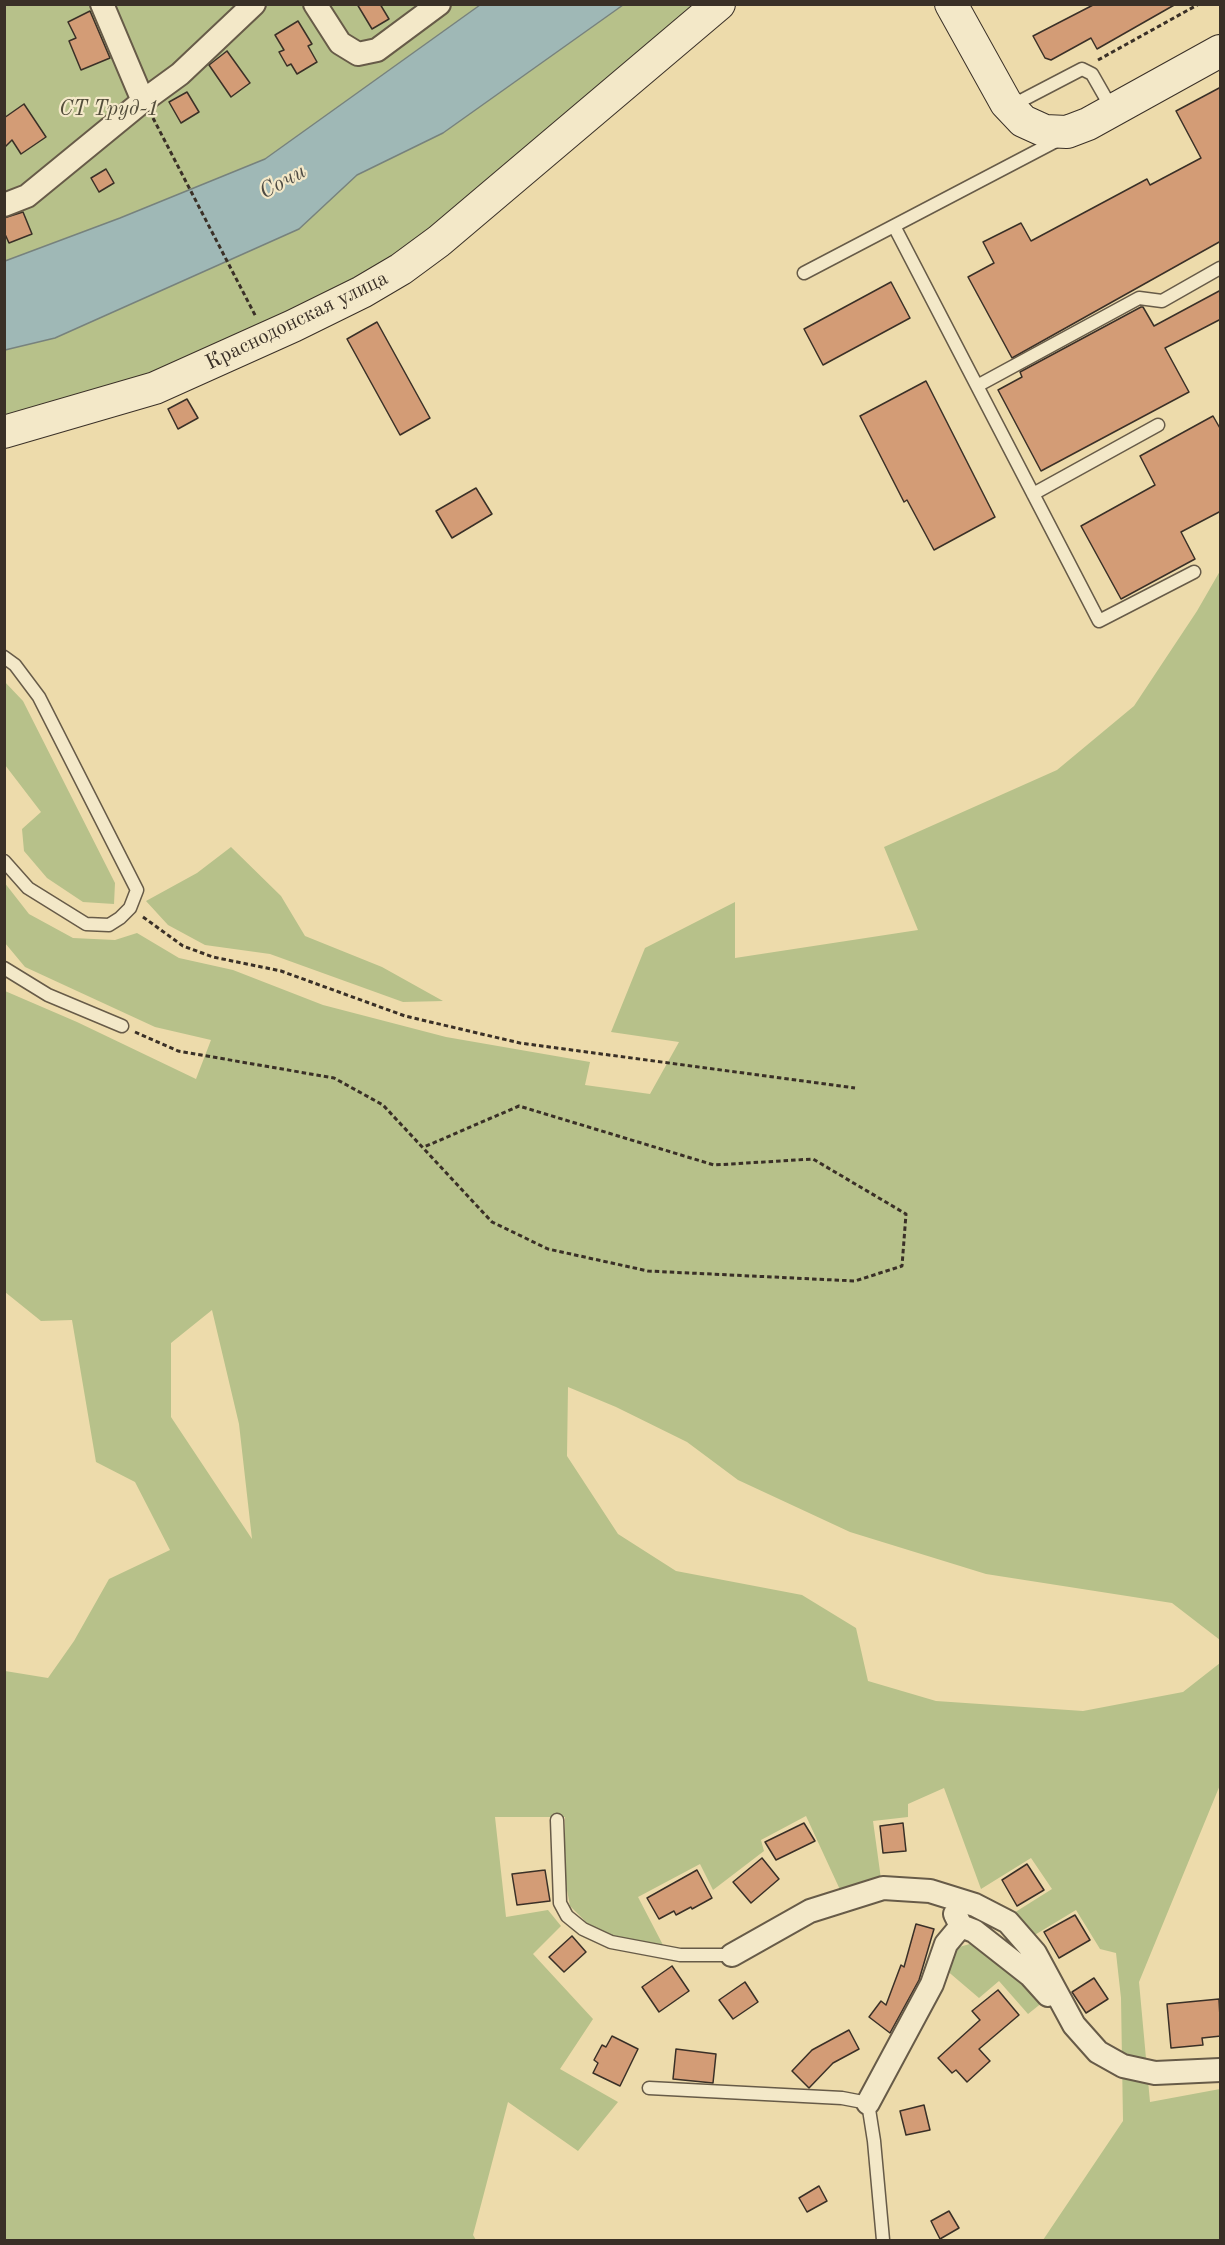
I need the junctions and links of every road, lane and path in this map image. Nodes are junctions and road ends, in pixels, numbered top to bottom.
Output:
1 (102, 4) edge
2 (254, 4) edge
3 (315, 4) edge
4 (439, 4) edge
5 (719, 4) edge
6 (951, 4) edge
7 (1199, 4) edge
8 (1221, 51) edge
9 (1098, 60) dead end
10 (144, 101) junction
11 (1010, 107) junction
12 (1100, 117) junction
13 (4, 205) edge
14 (894, 226) junction
15 (1221, 267) edge
16 (804, 273) dead end
17 (256, 318) dead end
18 (977, 386) junction
19 (1158, 425) dead end
20 (4, 432) edge
21 (1033, 494) junction
22 (1194, 572) dead end
23 (4, 657) edge
24 (4, 861) edge
25 (137, 890) junction
26 (4, 968) edge
27 (122, 1026) joint
28 (855, 1088) dead end
29 (424, 1147) junction
30 (557, 1820) dead end
31 (958, 1899) junction
32 (961, 1926) junction
33 (732, 1955) joint
34 (1074, 2025) junction
35 (1221, 2070) edge
36 (649, 2088) dead end
37 (868, 2103) junction
38 (883, 2241) edge

1 - 10 street
2 - 10 street
3 - 4 street
5 - 20 street, Краснодонская улица
6 - 11 street
7 - 9 path
8 - 12 street
10 - 13 street
10 - 17 path
11 - 12 street
11 - 12 lane
12 - 14 lane
14 - 16 lane
14 - 18 lane
15 - 18 lane
18 - 21 lane
19 - 21 lane
21 - 22 lane
23 - 25 lane
24 - 25 lane
25 - 28 path
26 - 27 lane
27 - 29 path
29 - 29 path
30 - 33 lane
31 - 32 street
31 - 33 street
31 - 34 street
32 - 34 street
32 - 37 street
34 - 35 street
36 - 37 lane
37 - 38 lane

